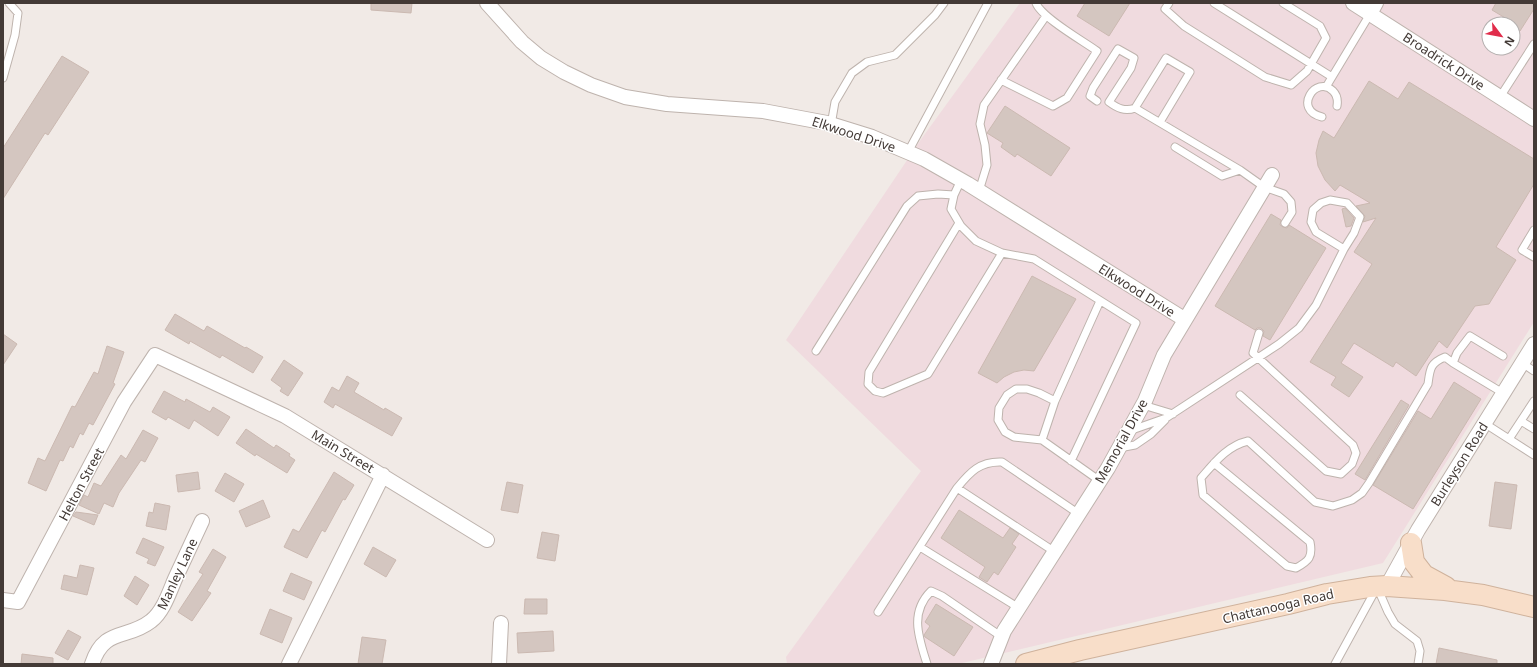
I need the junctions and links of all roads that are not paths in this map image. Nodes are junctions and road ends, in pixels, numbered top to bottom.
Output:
1 (9, 3) edge
2 (487, 3) edge
3 (944, 3) edge
4 (988, 3) edge
5 (1036, 3) edge
6 (1169, 3) edge
7 (1214, 3) edge
8 (1283, 3) edge
9 (1353, 3) edge
10 (1373, 8) edge
11 (1046, 16) junction
12 (1534, 44) edge
13 (5, 60) edge
14 (1311, 64) junction
15 (1332, 77) junction
16 (3, 78) edge
17 (1001, 80) junction
18 (1326, 87) junction
19 (1500, 97) junction
20 (1097, 101) dead end
21 (1337, 106) dead end
22 (1135, 108) junction
23 (1322, 117) dead end
24 (1534, 119) edge
25 (1160, 122) junction
26 (831, 124) junction
27 (1175, 146) dead end
28 (908, 152) junction
29 (1240, 170) junction
30 (961, 180) junction
31 (1268, 181) junction
32 (979, 191) junction
33 (954, 195) junction
34 (959, 223) junction
35 (1285, 223) dead end
36 (1534, 230) edge
37 (1344, 249) junction
38 (1002, 253) junction
39 (1534, 257) edge
40 (1100, 301) junction
41 (1184, 319) junction
42 (1259, 333) dead end
43 (1534, 344) edge
44 (816, 351) dead end
45 (155, 355) joint
46 (1503, 356) dead end
47 (1259, 357) junction
48 (1454, 363) junction
49 (1522, 363) junction
50 (1534, 371) edge
51 (1503, 393) junction
52 (1240, 395) dead end
53 (1534, 401) edge
54 (1054, 402) junction
55 (1143, 405) junction
56 (1173, 414) junction
57 (1166, 418) junction
58 (1521, 421) junction
59 (1484, 423) junction
60 (1534, 429) edge
61 (1129, 431) junction
62 (1509, 439) junction
63 (1042, 440) junction
64 (1119, 448) junction
65 (1534, 455) edge
66 (1071, 461) junction
67 (1214, 463) junction
68 (384, 475) junction
69 (1100, 481) junction
70 (957, 488) junction
71 (1079, 514) junction
72 (202, 521) dead end
73 (487, 540) dead end
74 (1411, 543) junction
75 (920, 547) junction
76 (1055, 552) junction
77 (1382, 586) junction
78 (1453, 591) junction
79 (3, 600) edge
80 (1534, 607) edge
81 (1019, 608) junction
82 (878, 612) dead end
83 (501, 623) dead end
84 (1002, 637) junction
85 (92, 664) edge
86 (289, 664) edge
87 (499, 664) edge
88 (927, 664) edge
89 (991, 664) edge
90 (1026, 664) edge
91 (1335, 664) edge
92 (1418, 664) edge

1 - 13 lane
2 - 26 street, Elkwood Drive
3 - 26 lane
4 - 28 lane
5 - 11 lane
6 - 14 lane
7 - 14 lane
8 - 14 lane
9 - 10 street, Broadrick Drive
10 - 15 lane
10 - 19 street, Broadrick Drive
11 - 17 lane
11 - 17 lane
12 - 19 lane
13 - 16 lane
14 - 15 lane
15 - 18 lane
17 - 32 lane
18 - 21 lane
18 - 23 lane
19 - 24 street, Broadrick Drive
20 - 22 lane
22 - 25 lane
22 - 25 lane
25 - 29 lane
26 - 28 street, Elkwood Drive
27 - 29 lane
28 - 30 street, Elkwood Drive
29 - 31 lane
30 - 32 street, Elkwood Drive
30 - 33 lane
31 - 35 lane
31 - 41 street, Memorial Drive
32 - 41 street, Elkwood Drive
33 - 34 lane
33 - 44 lane
34 - 38 lane
34 - 38 lane
36 - 39 lane
37 - 37 lane
37 - 47 lane
38 - 40 lane
40 - 54 lane
40 - 66 lane
41 - 55 street, Memorial Drive
42 - 47 lane
43 - 49 street, Burleyson Road
45 - 68 street, Main Street
45 - 79 street, Helton Street
46 - 48 lane
47 - 52 lane
47 - 56 lane
48 - 51 lane
48 - 67 lane
49 - 50 lane
49 - 51 street, Burleyson Road
51 - 59 street, Burleyson Road
53 - 58 lane
54 - 63 lane
54 - 63 lane
55 - 56 lane
55 - 61 street, Memorial Drive
56 - 57 lane
57 - 61 lane
57 - 64 lane
58 - 60 lane
58 - 62 lane
59 - 62 lane
59 - 74 street, Burleyson Road
61 - 64 street, Memorial Drive
62 - 65 lane
63 - 66 lane
64 - 69 street, Memorial Drive
66 - 69 lane
67 - 67 lane
68 - 73 street
68 - 86 street, Main Street
69 - 71 street, Memorial Drive
70 - 71 lane
70 - 75 lane
70 - 76 lane
71 - 76 street, Memorial Drive
72 - 85 street, Manley Lane
74 - 77 street, Burleyson Road
74 - 78 main road
75 - 81 lane
75 - 82 lane
76 - 81 street, Memorial Drive
77 - 78 main road, Chattanooga Road
77 - 90 main road, Chattanooga Road
77 - 91 lane
77 - 92 lane
78 - 80 main road, Chattanooga Road
81 - 84 street, Memorial Drive
83 - 87 street
84 - 88 lane
84 - 89 street, Memorial Drive

